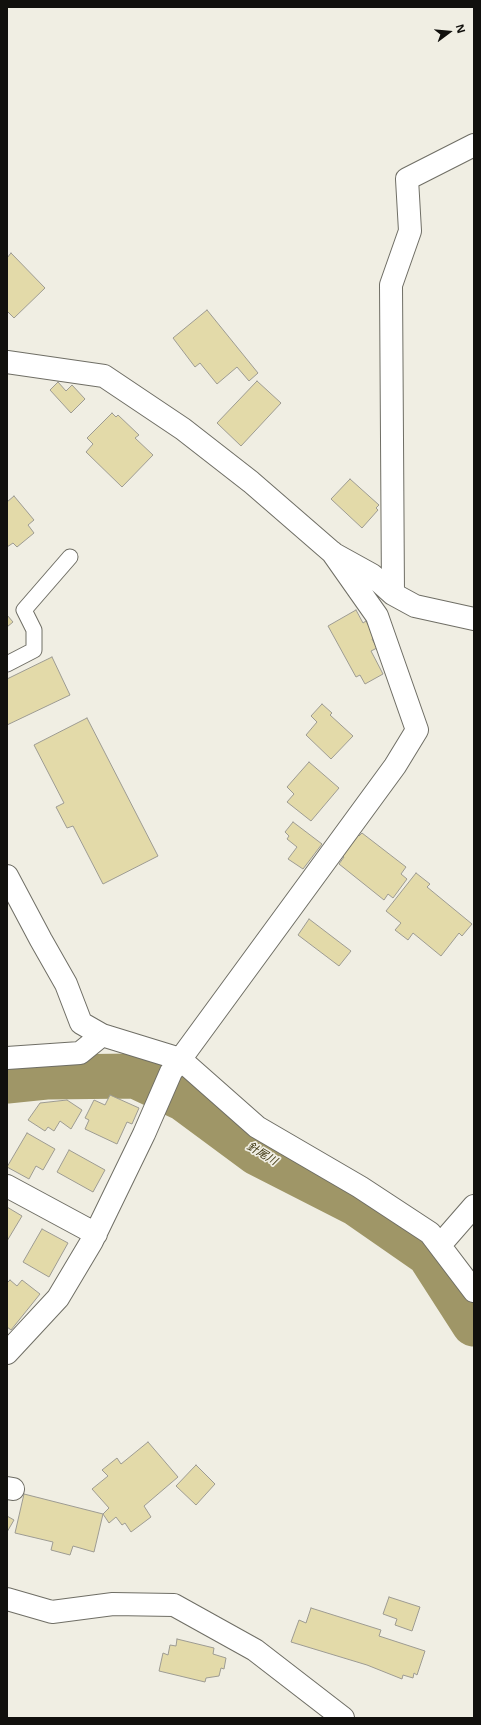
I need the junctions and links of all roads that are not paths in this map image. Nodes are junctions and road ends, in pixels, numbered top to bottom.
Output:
1 (474, 145) edge
2 (7, 362) edge
3 (332, 552) junction
4 (70, 557) dead end
5 (393, 594) junction
6 (474, 618) edge
7 (7, 664) edge
8 (7, 876) edge
9 (102, 1035) junction
10 (7, 1058) edge
11 (175, 1065) junction
12 (7, 1186) edge
13 (474, 1206) edge
14 (96, 1234) junction
15 (440, 1245) junction
16 (474, 1291) edge
17 (7, 1353) edge
18 (7, 1599) edge
19 (343, 1718) edge

1 - 5 street
2 - 3 street
3 - 5 street
3 - 11 street
4 - 7 lane
5 - 6 street
8 - 9 street
9 - 10 street
9 - 11 street
11 - 14 street
11 - 15 street
12 - 14 street
13 - 15 street
14 - 17 street
15 - 16 street
18 - 19 street

